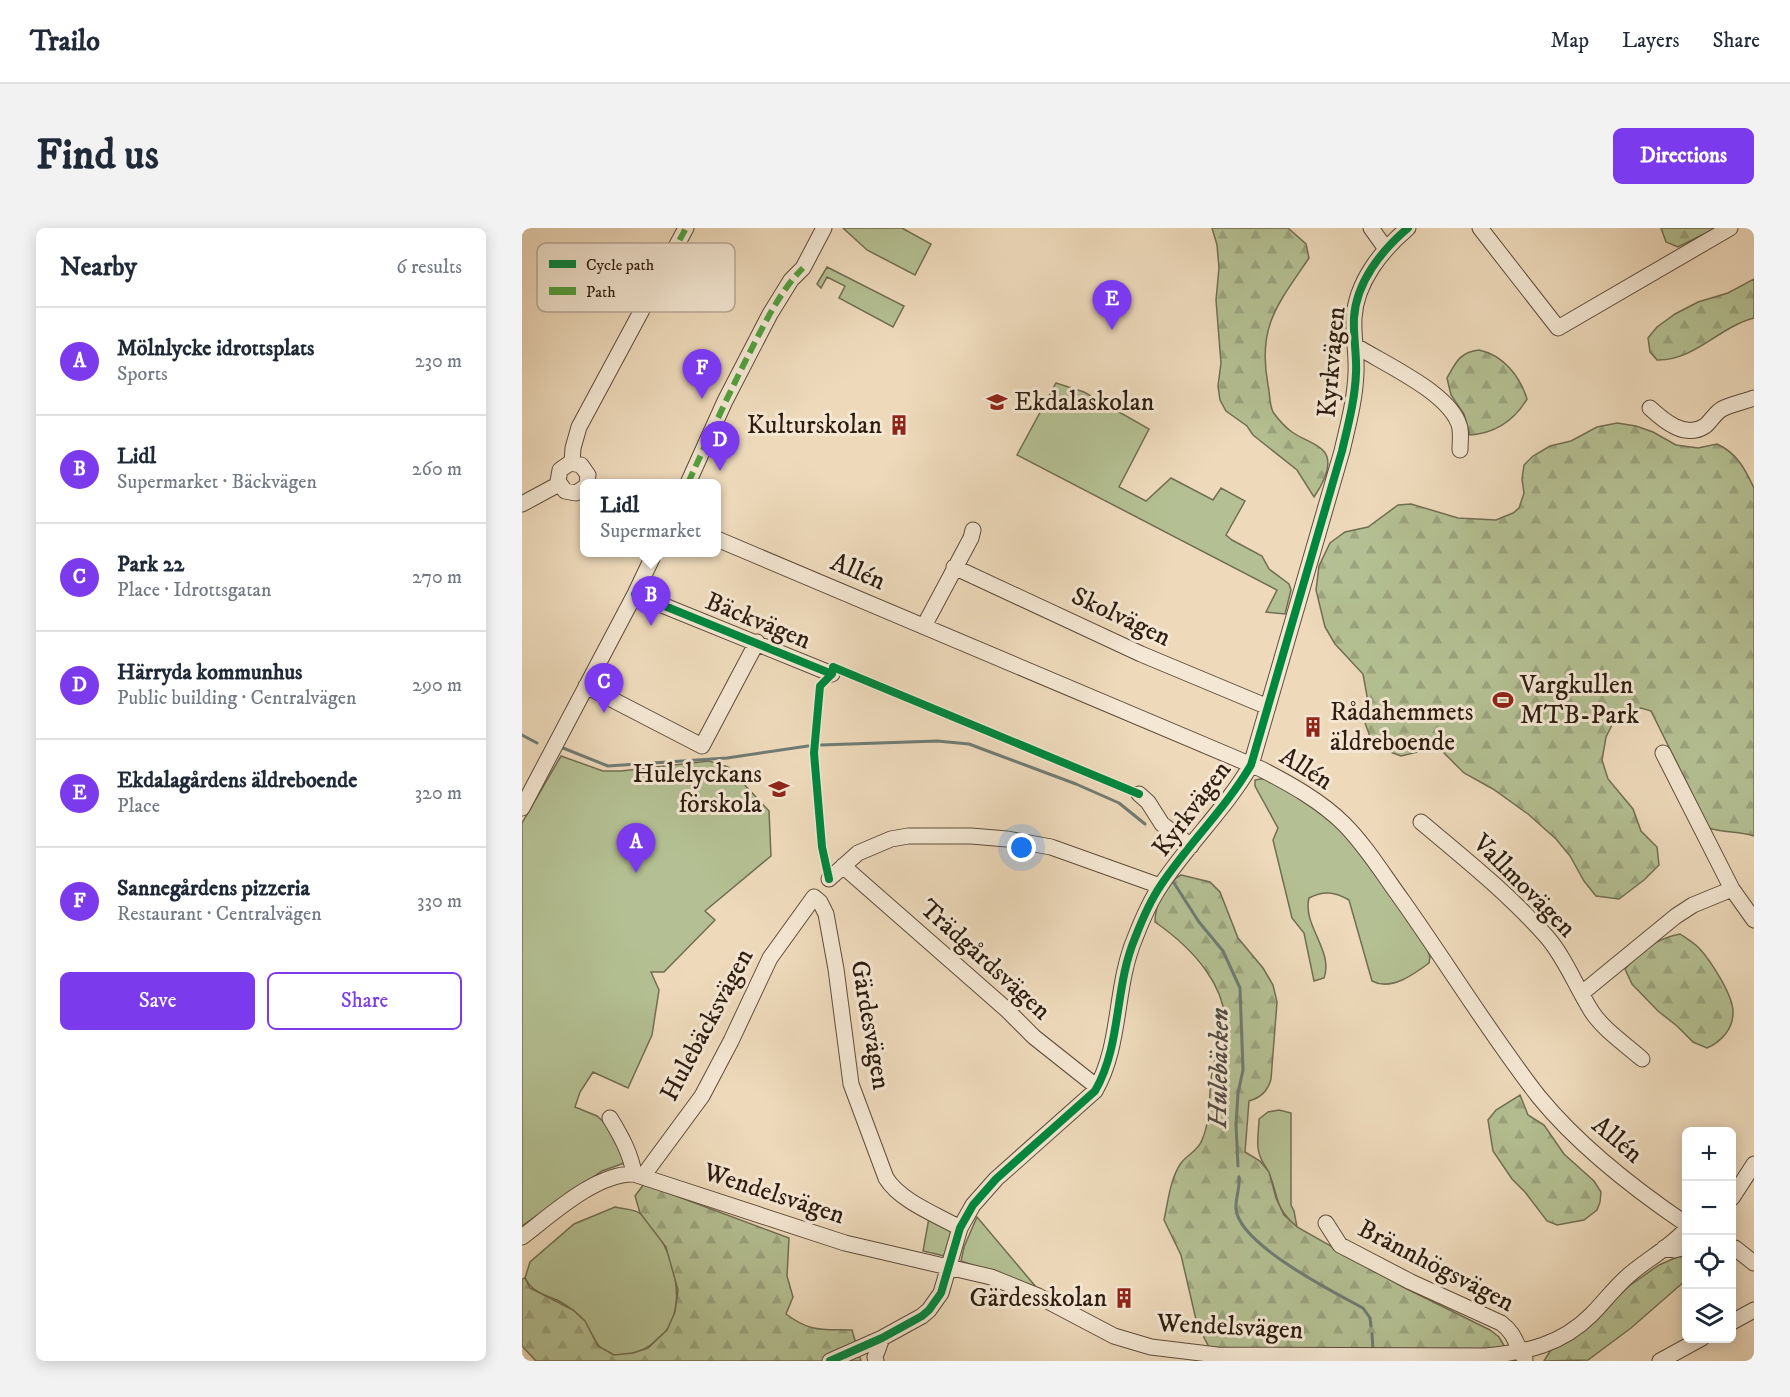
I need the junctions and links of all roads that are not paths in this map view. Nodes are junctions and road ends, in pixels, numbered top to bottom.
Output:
1 (686, 228) edge
2 (824, 228) edge
3 (1371, 228) edge
4 (1408, 228) edge
5 (1480, 228) edge
6 (1730, 228) edge
7 (678, 243) edge
8 (1386, 249) junction
9 (641, 312) edge
10 (1356, 346) junction
11 (1754, 398) edge
12 (1650, 408) dead end
13 (1460, 450) dead end
14 (572, 462) junction
15 (585, 479) edge
16 (690, 479) edge
17 (559, 484) junction
18 (580, 490) edge
19 (522, 504) edge
20 (973, 530) dead end
21 (721, 541) edge
22 (653, 557) edge
23 (954, 567) junction
24 (635, 594) junction
25 (924, 626) junction
26 (757, 642) junction
27 (832, 674) dead end
28 (586, 686) junction
29 (1268, 707) junction
30 (1663, 753) dead end
31 (1251, 765) junction
32 (1139, 794) dead end
33 (522, 808) edge
34 (1421, 822) dead end
35 (1191, 846) junction
36 (843, 866) junction
37 (829, 879) dead end
38 (1160, 886) junction
39 (1732, 889) junction
40 (814, 897) joint
41 (1754, 920) edge
42 (1582, 993) junction
43 (1642, 1059) dead end
44 (1097, 1087) junction
45 (610, 1118) dead end
46 (1754, 1164) edge
47 (638, 1175) junction
48 (1736, 1191) edge
49 (1682, 1221) edge
50 (1326, 1223) dead end
51 (960, 1228) junction
52 (1682, 1232) edge
53 (522, 1237) edge
54 (1664, 1248) junction
55 (1736, 1248) edge
56 (1682, 1249) edge
57 (1736, 1249) edge
58 (1754, 1254) edge
59 (1754, 1263) edge
60 (949, 1267) junction
61 (1754, 1310) edge
62 (1736, 1320) edge
63 (882, 1338) junction
64 (1693, 1343) edge
65 (1523, 1357) edge
66 (1219, 1358) edge
67 (830, 1361) edge
68 (876, 1361) edge
69 (1660, 1361) edge

1 - 7 street
2 - 16 street
3 - 8 street
4 - 8 street, Kyrkvägen
5 - 6 street
8 - 10 street, Kyrkvägen
9 - 14 street
10 - 13 street
10 - 29 street, Kyrkvägen
11 - 12 street
14 - 15 street
14 - 17 street
17 - 18 street
17 - 19 street
20 - 23 street
21 - 25 street, Allén
22 - 24 street
23 - 25 street
23 - 29 street, Skolvägen
24 - 26 street, Bäckvägen
24 - 28 street
25 - 31 street, Allén
26 - 27 street, Bäckvägen
26 - 28 street
28 - 33 street
29 - 31 street, Kyrkvägen
30 - 39 street
31 - 35 street, Kyrkvägen
31 - 49 street, Allén
32 - 35 street
34 - 42 street, Vallmovägen
35 - 38 street, Kyrkvägen
36 - 37 street
36 - 38 street
36 - 44 street, Trädgårdsvägen
38 - 44 street, Kyrkvägen
39 - 41 street
39 - 42 street
40 - 47 street, Hulebäcksvägen
40 - 51 street, Gärdesvägen
42 - 43 street, Vallmovägen
44 - 51 street, Kyrkvägen
45 - 47 street
46 - 48 street
47 - 53 street
47 - 60 street, Wendelsvägen
50 - 65 street, Brännhögsvägen
51 - 60 street, Kyrkvägen
52 - 54 street, Wendelsvägen
54 - 56 street
54 - 65 street, Wendelsvägen
55 - 58 street
57 - 59 street
60 - 63 street, Kyrkvägen
60 - 66 street, Wendelsvägen
61 - 62 street
63 - 67 street, Kyrkvägen
63 - 68 street
64 - 69 street
65 - 66 street, Wendelsvägen

